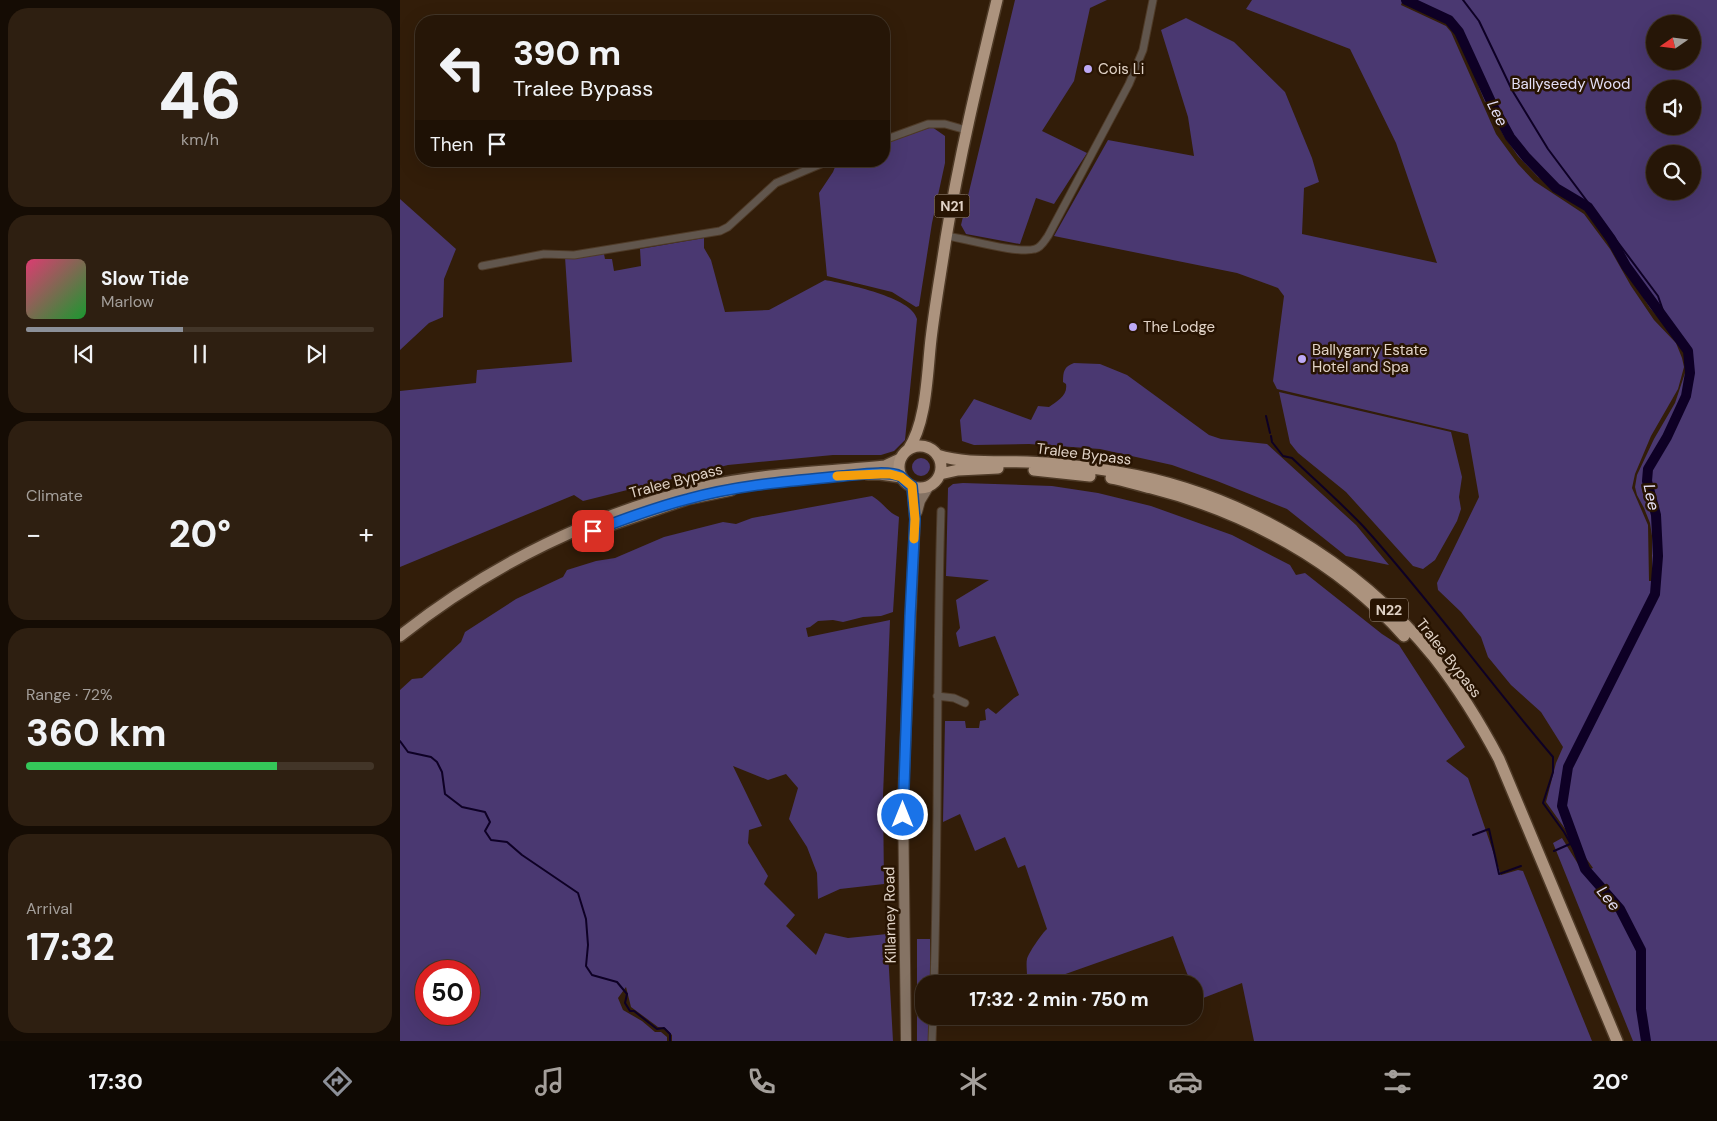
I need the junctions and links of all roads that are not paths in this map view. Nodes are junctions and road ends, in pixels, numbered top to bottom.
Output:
1 (996, 0) edge
2 (1153, 0) edge
3 (966, 130) junction
4 (890, 138) edge
5 (814, 167) edge
6 (946, 236) junction
7 (482, 266) dead end
8 (922, 414) junction
9 (908, 450) junction
10 (933, 452) junction
11 (900, 459) junction
12 (940, 474) junction
13 (901, 477) junction
14 (912, 486) junction
15 (929, 486) junction
16 (941, 510) dead end
17 (915, 519) junction
18 (400, 636) edge
19 (400, 644) edge
20 (937, 696) junction
21 (965, 703) dead end
22 (934, 975) edge
23 (933, 1025) edge
24 (906, 1041) edge
25 (932, 1041) edge
26 (1609, 1041) edge
27 (1617, 1041) edge

1 - 3 highway, N21
2 - 6 street
3 - 4 street
3 - 6 highway, N21
5 - 7 street
6 - 8 highway, N21
8 - 9 highway, N21
8 - 10 highway, N21
9 - 10 highway, N22
9 - 11 highway
10 - 12 highway
10 - 27 highway, Tralee Bypass / N22
11 - 13 highway
11 - 18 main road, Tralee Bypass
12 - 15 highway
12 - 26 highway, Tralee Bypass / N22
13 - 14 highway
13 - 19 main road, Tralee Bypass
14 - 15 highway
14 - 17 main road, Killarney Road
15 - 17 main road, Killarney Road
16 - 20 street
17 - 24 main road, Killarney Road
20 - 21 street
20 - 22 street
23 - 25 street

